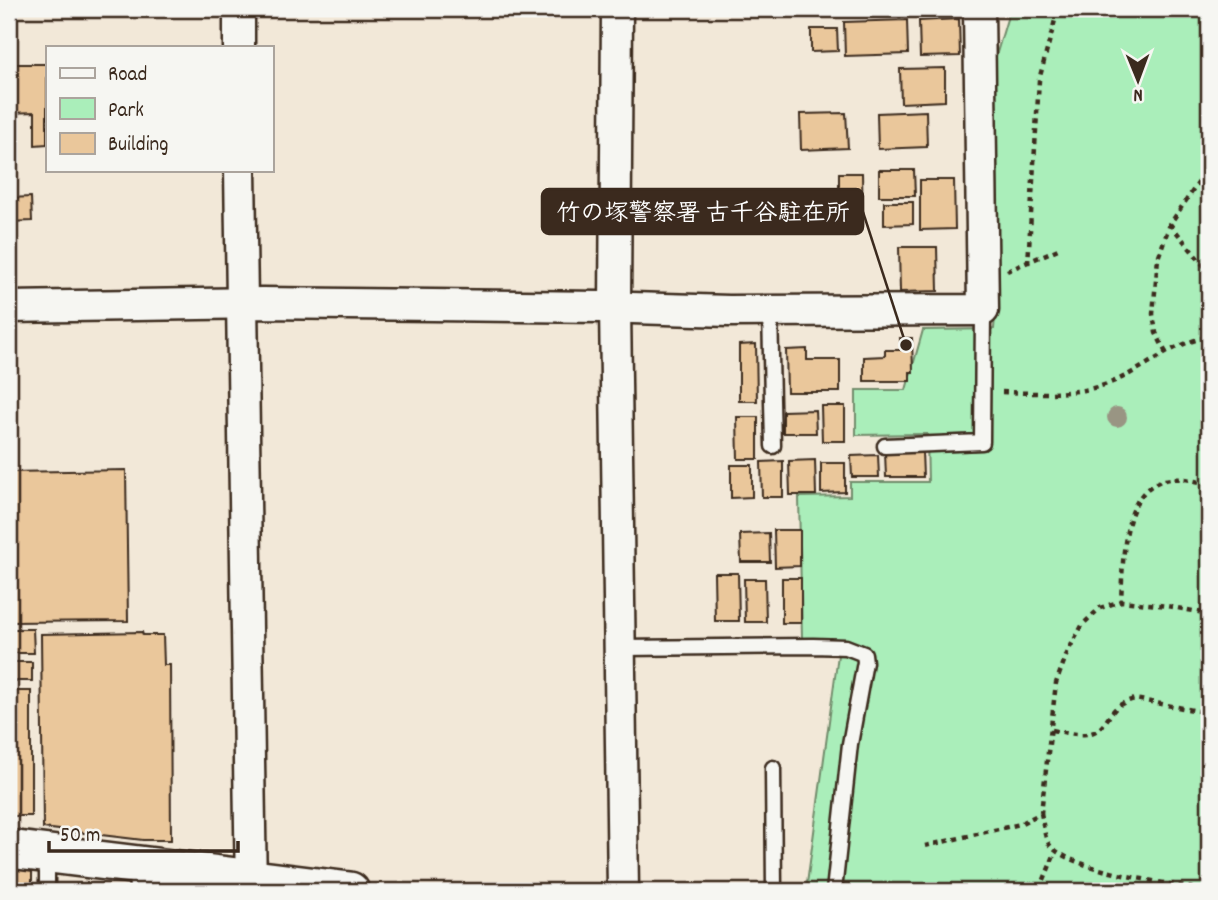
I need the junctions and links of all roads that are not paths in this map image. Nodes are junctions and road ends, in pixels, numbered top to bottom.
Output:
1 (239, 9) edge
2 (617, 9) edge
3 (979, 9) edge
4 (239, 46) edge
5 (240, 172) edge
6 (241, 303) junction
7 (9, 307) edge
8 (615, 307) junction
9 (770, 310) junction
10 (983, 310) junction
11 (773, 446) dead end
12 (886, 446) dead end
13 (621, 648) junction
14 (773, 768) dead end
15 (9, 849) edge
16 (47, 854) junction
17 (145, 878) edge
18 (251, 886) edge
19 (47, 891) edge
20 (350, 891) edge
21 (623, 891) edge
22 (774, 891) edge
23 (834, 891) edge

1 - 4 street
2 - 8 street
3 - 10 street
5 - 6 street
6 - 7 street
6 - 8 street
6 - 18 street
8 - 9 street
8 - 13 street
9 - 10 street
9 - 11 lane
10 - 12 lane
13 - 21 street
13 - 23 lane
14 - 22 lane
15 - 16 street
16 - 17 street
16 - 19 lane
17 - 18 street
18 - 20 street

